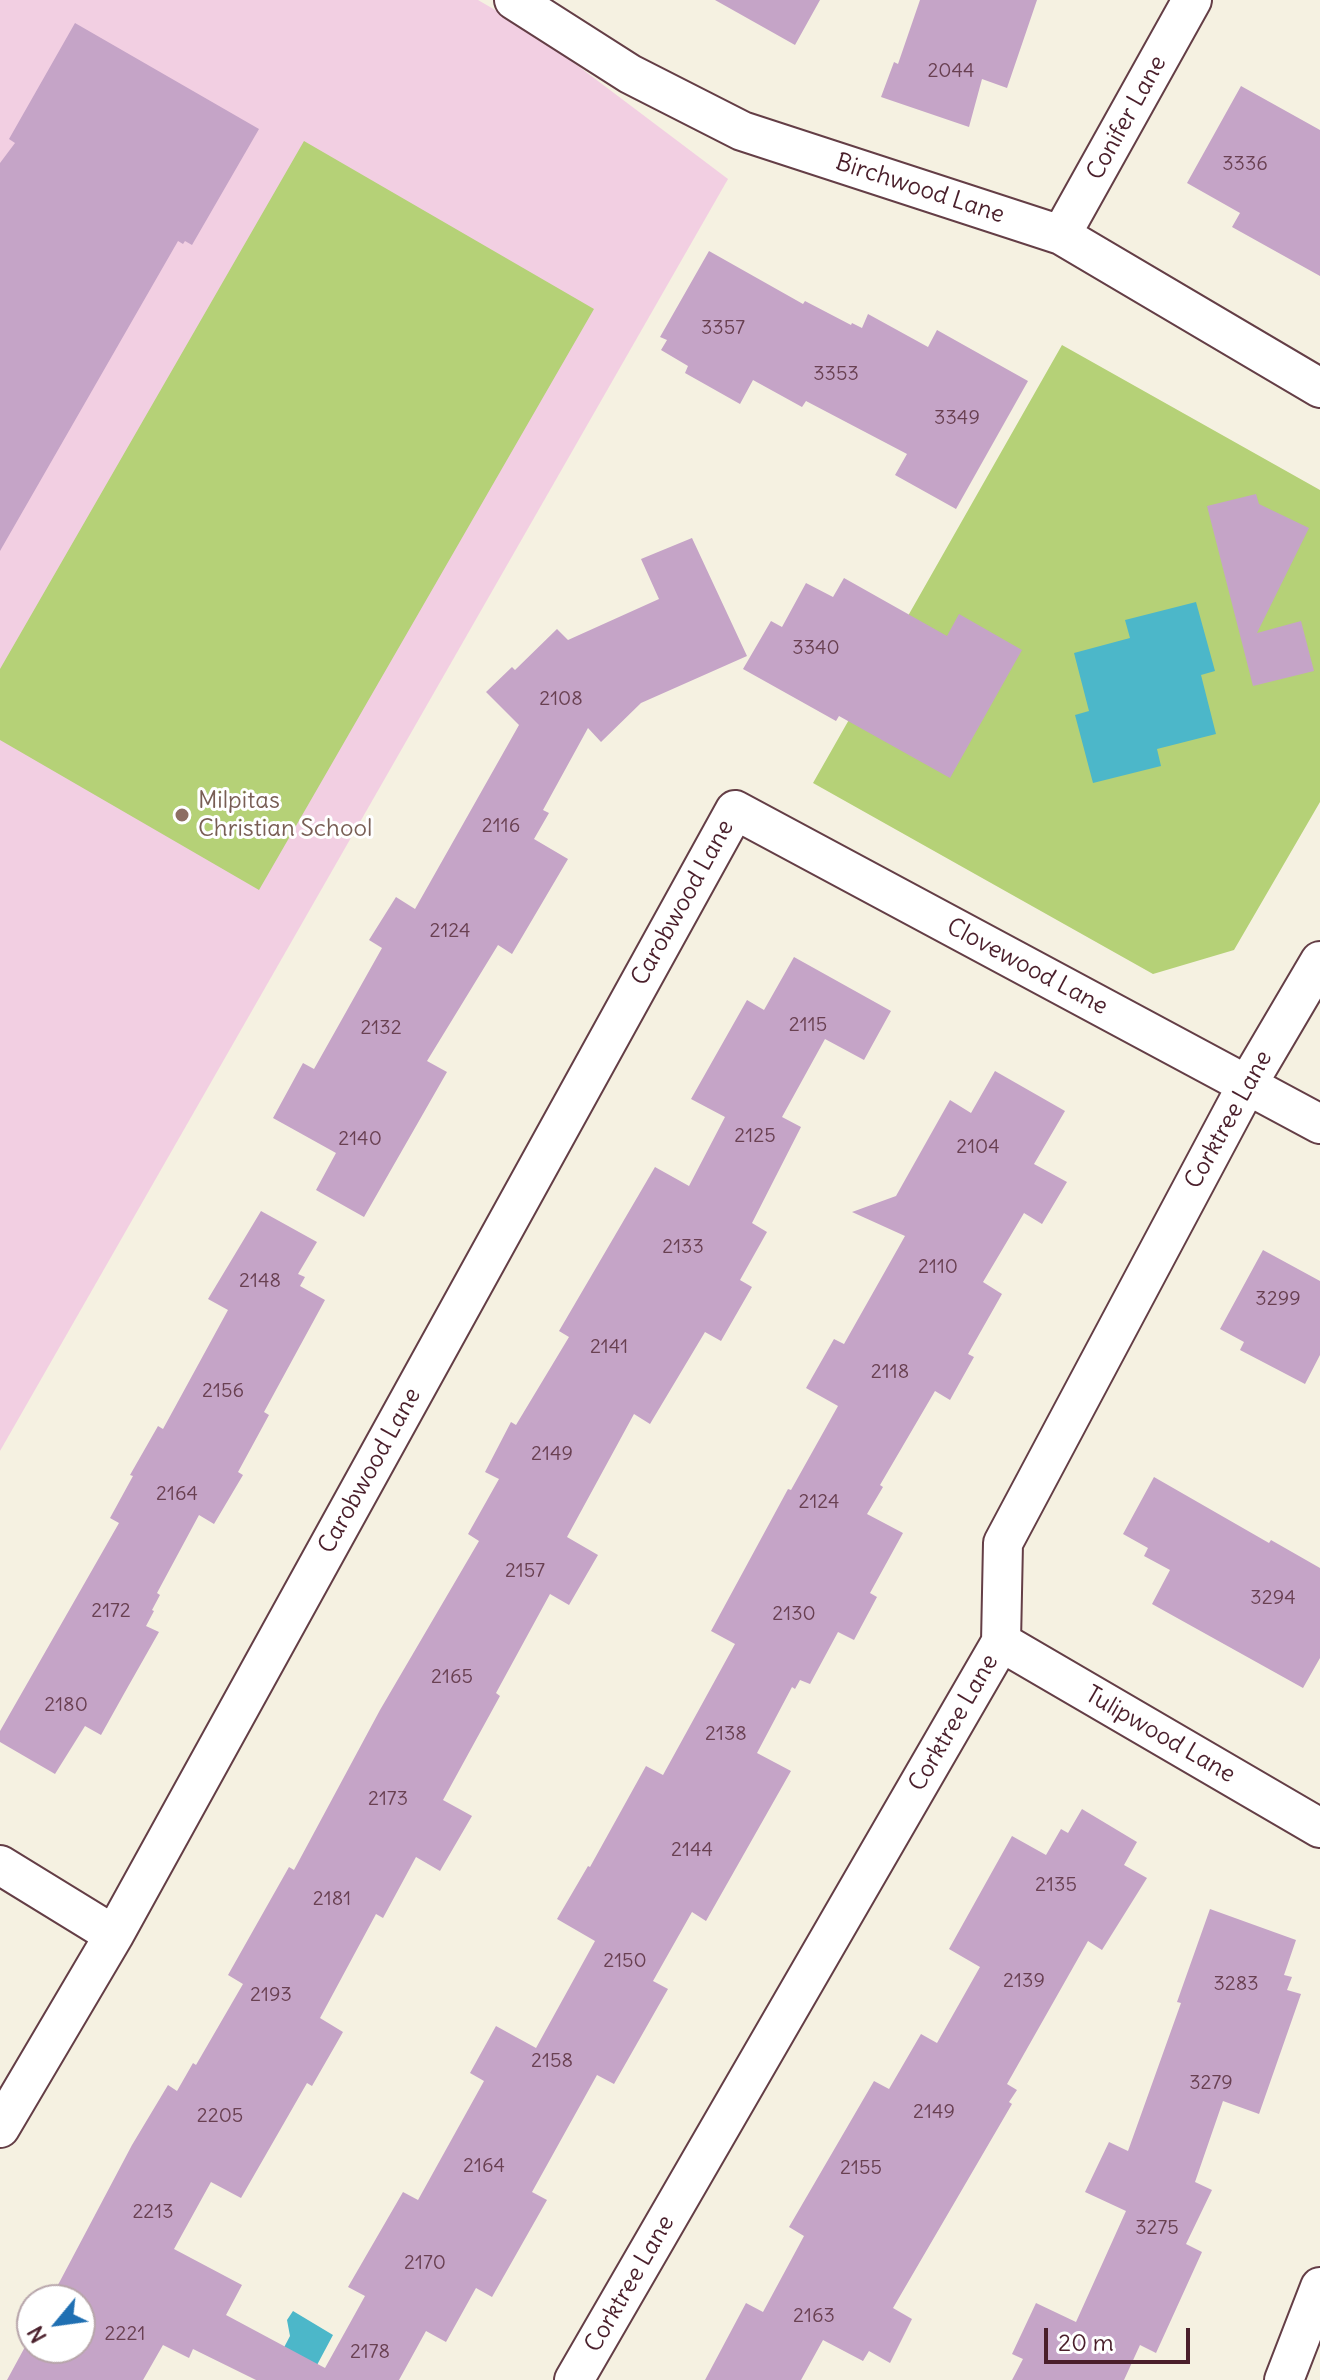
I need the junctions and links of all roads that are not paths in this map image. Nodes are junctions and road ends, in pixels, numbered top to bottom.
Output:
1 (514, 0) edge
2 (1192, 0) edge
3 (1061, 235) junction
4 (1320, 388) edge
5 (735, 810) joint
6 (1320, 961) edge
7 (1247, 1085) junction
8 (1320, 1124) edge
9 (1001, 1642) junction
10 (1320, 1828) edge
11 (0, 1865) edge
12 (114, 1935) junction
13 (0, 2128) edge
14 (1320, 2287) edge
15 (574, 2380) edge
16 (1284, 2380) edge

1 - 3 street, Birchwood Lane
2 - 3 street, Conifer Lane
3 - 4 street, Birchwood Lane
5 - 7 street, Clovewood Lane
5 - 12 street, Carobwood Lane
6 - 7 street, Corktree Lane
7 - 8 street, Clovewood Lane
7 - 9 street, Corktree Lane
9 - 10 street, Tulipwood Lane
9 - 15 street, Corktree Lane
11 - 12 street
12 - 13 street, Carobwood Lane
14 - 16 street

